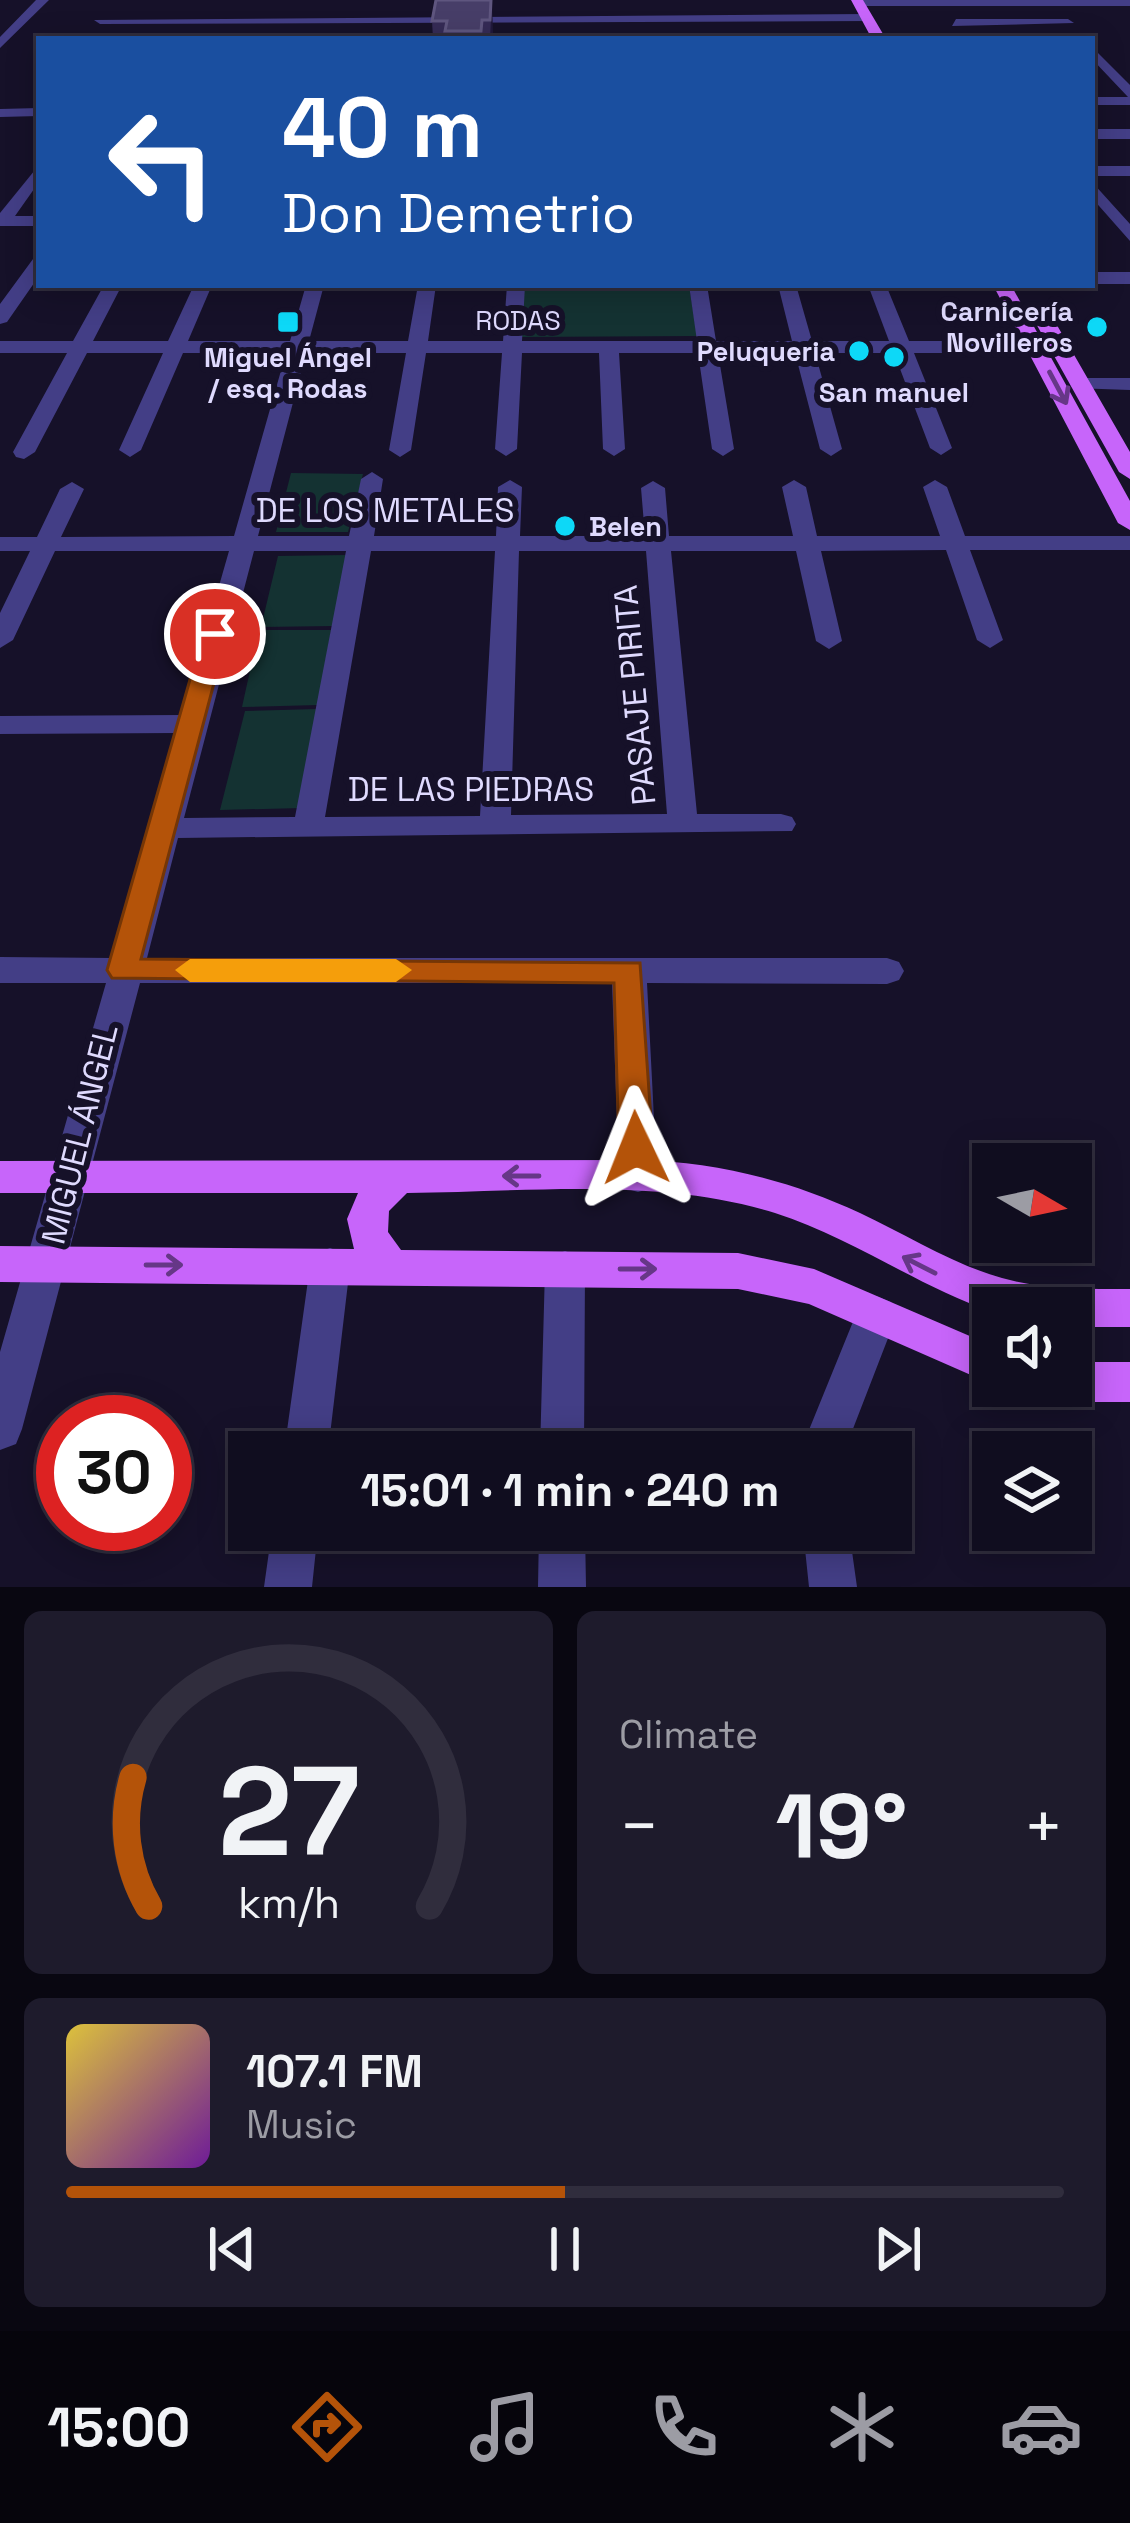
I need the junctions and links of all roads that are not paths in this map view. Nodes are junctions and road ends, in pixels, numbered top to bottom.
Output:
1 (43, 0) edge
2 (858, 1) edge
3 (1106, 1) edge
4 (395, 2) edge
5 (1048, 2) edge
6 (1130, 2) edge
7 (725, 18) junction
8 (868, 18) junction
9 (0, 19) edge
10 (26, 19) junction
11 (249, 19) junction
12 (391, 19) junction
13 (100, 20) dead end
14 (956, 23) dead end
15 (1068, 23) junction
16 (240, 36) edge
17 (386, 36) edge
18 (730, 36) edge
19 (877, 36) edge
20 (1079, 36) edge
21 (0, 44) edge
22 (1095, 54) edge
23 (1095, 74) edge
24 (1113, 74) junction
25 (1130, 97) edge
26 (1095, 100) edge
27 (0, 112) edge
28 (36, 112) edge
29 (1095, 134) edge
30 (1130, 134) edge
31 (1095, 171) edge
32 (1130, 171) edge
33 (36, 174) edge
34 (1095, 191) edge
35 (2, 221) edge
36 (36, 221) edge
37 (1130, 236) edge
38 (33, 266) edge
39 (1095, 278) edge
40 (1130, 278) edge
41 (111, 288) edge
42 (202, 288) edge
43 (314, 288) edge
44 (426, 288) edge
45 (517, 288) edge
46 (698, 288) edge
47 (788, 288) edge
48 (879, 288) edge
49 (1004, 288) edge
50 (1026, 288) edge
51 (0, 318) edge
52 (0, 347) edge
53 (80, 347) junction
54 (176, 347) junction
55 (297, 347) junction
56 (416, 347) junction
57 (513, 347) junction
58 (609, 347) junction
59 (707, 347) junction
60 (803, 347) junction
61 (902, 347) junction
62 (1036, 347) junction
63 (1080, 384) junction
64 (1130, 384) edge
65 (941, 448) dead end
66 (506, 449) dead end
67 (614, 449) dead end
68 (723, 449) dead end
69 (831, 449) dead end
70 (130, 450) dead end
71 (400, 450) dead end
72 (24, 452) dead end
73 (1130, 472) edge
74 (372, 479) dead end
75 (509, 487) dead end
76 (794, 487) dead end
77 (935, 487) dead end
78 (653, 488) dead end
79 (72, 489) dead end
80 (1130, 523) edge
81 (807, 543) junction
82 (956, 543) junction
83 (1130, 543) edge
84 (0, 544) edge
85 (46, 544) junction
86 (239, 544) junction
87 (360, 544) junction
88 (507, 544) junction
89 (658, 544) junction
90 (0, 640) edge
91 (990, 640) dead end
92 (829, 641) dead end
93 (190, 724) junction
94 (0, 725) edge
95 (781, 824) dead end
96 (683, 825) junction
97 (495, 826) junction
98 (308, 827) junction
99 (162, 828) junction
100 (0, 970) edge
101 (123, 970) junction
102 (629, 971) junction
103 (887, 971) dead end
104 (401, 1176) junction
105 (638, 1176) junction
106 (0, 1177) edge
107 (67, 1178) junction
108 (0, 1264) edge
109 (47, 1264) junction
110 (330, 1266) junction
111 (392, 1267) junction
112 (566, 1269) junction
113 (972, 1289) edge
114 (1092, 1308) edge
115 (1130, 1308) edge
116 (876, 1315) junction
117 (972, 1357) edge
118 (1092, 1382) edge
119 (1130, 1382) edge
120 (0, 1429) edge
121 (308, 1431) edge
122 (562, 1431) edge
123 (831, 1431) edge
124 (293, 1551) edge
125 (562, 1551) edge
126 (829, 1551) edge
127 (288, 1587) edge
128 (562, 1587) edge
129 (833, 1587) edge

1 - 10 street
2 - 5 street
2 - 8 main road
3 - 5 street
3 - 6 street
4 - 12 street
5 - 15 street
7 - 8 street
7 - 12 street
7 - 18 street
8 - 19 main road
9 - 10 street
10 - 21 street
11 - 12 street
11 - 13 street
11 - 16 street
12 - 17 street
14 - 15 street
15 - 20 street
22 - 24 street
23 - 24 street
24 - 25 street
25 - 26 street
27 - 28 street
29 - 30 street
31 - 32 street
33 - 35 street
34 - 37 street
35 - 36 street
38 - 51 street
39 - 40 street
41 - 53 street
42 - 54 street
43 - 55 street, MIGUEL ÁNGEL
44 - 56 street
45 - 57 street
46 - 59 street
47 - 60 street
48 - 61 street
49 - 62 main road
50 - 63 main road
52 - 53 street, RODAS
53 - 54 street, RODAS
53 - 72 street
54 - 55 street, RODAS
54 - 70 street
55 - 56 street, RODAS
55 - 86 street, MIGUEL ÁNGEL
56 - 57 street, RODAS
56 - 71 street
57 - 58 street, RODAS
57 - 66 street
58 - 59 street, RODAS
58 - 67 street
59 - 60 street, RODAS
59 - 68 street
60 - 61 street, RODAS
60 - 69 street
61 - 62 street, RODAS
61 - 65 street
62 -> 80 main road
63 - 64 street
63 - 73 main road
74 - 87 street
75 - 88 street
76 - 81 street
77 - 82 street
78 - 89 street, PASAJE PIRITA
79 - 85 street
81 - 82 street, DE LOS METALES
81 - 89 street, DE LOS METALES
81 - 92 street
82 - 83 street, DE LOS METALES
82 - 91 street
84 - 85 street, DE LOS METALES
85 - 86 street, DE LOS METALES
85 - 90 street
86 - 87 street, DE LOS METALES
86 - 93 street, MIGUEL ÁNGEL
87 - 88 street, DE LOS METALES
87 - 98 street
88 - 89 street, DE LOS METALES
88 - 97 street
89 - 96 street, PASAJE PIRITA
93 - 94 street
93 - 99 street, MIGUEL ÁNGEL
95 - 96 street, DE LAS PIEDRAS
96 - 97 street, DE LAS PIEDRAS
97 - 98 street, DE LAS PIEDRAS
98 - 99 street, DE LAS PIEDRAS
99 - 101 street, MIGUEL ÁNGEL
100 - 101 street
101 - 102 street
101 - 107 street, MIGUEL ÁNGEL
102 - 103 street
102 - 105 street
105 -> 104 main road
104 - 107 main road
104 - 111 main road
113 -> 105 main road
106 - 107 main road
107 - 109 street, MIGUEL ÁNGEL
108 - 109 main road
109 -> 110 main road
109 - 120 street, MIGUEL ÁNGEL
110 - 111 main road
110 - 121 street
111 - 112 main road
112 -> 116 main road
112 - 122 street
114 - 115 main road
116 - 117 main road
116 - 123 street
118 - 119 main road
124 - 127 street
125 - 128 street
126 - 129 street

